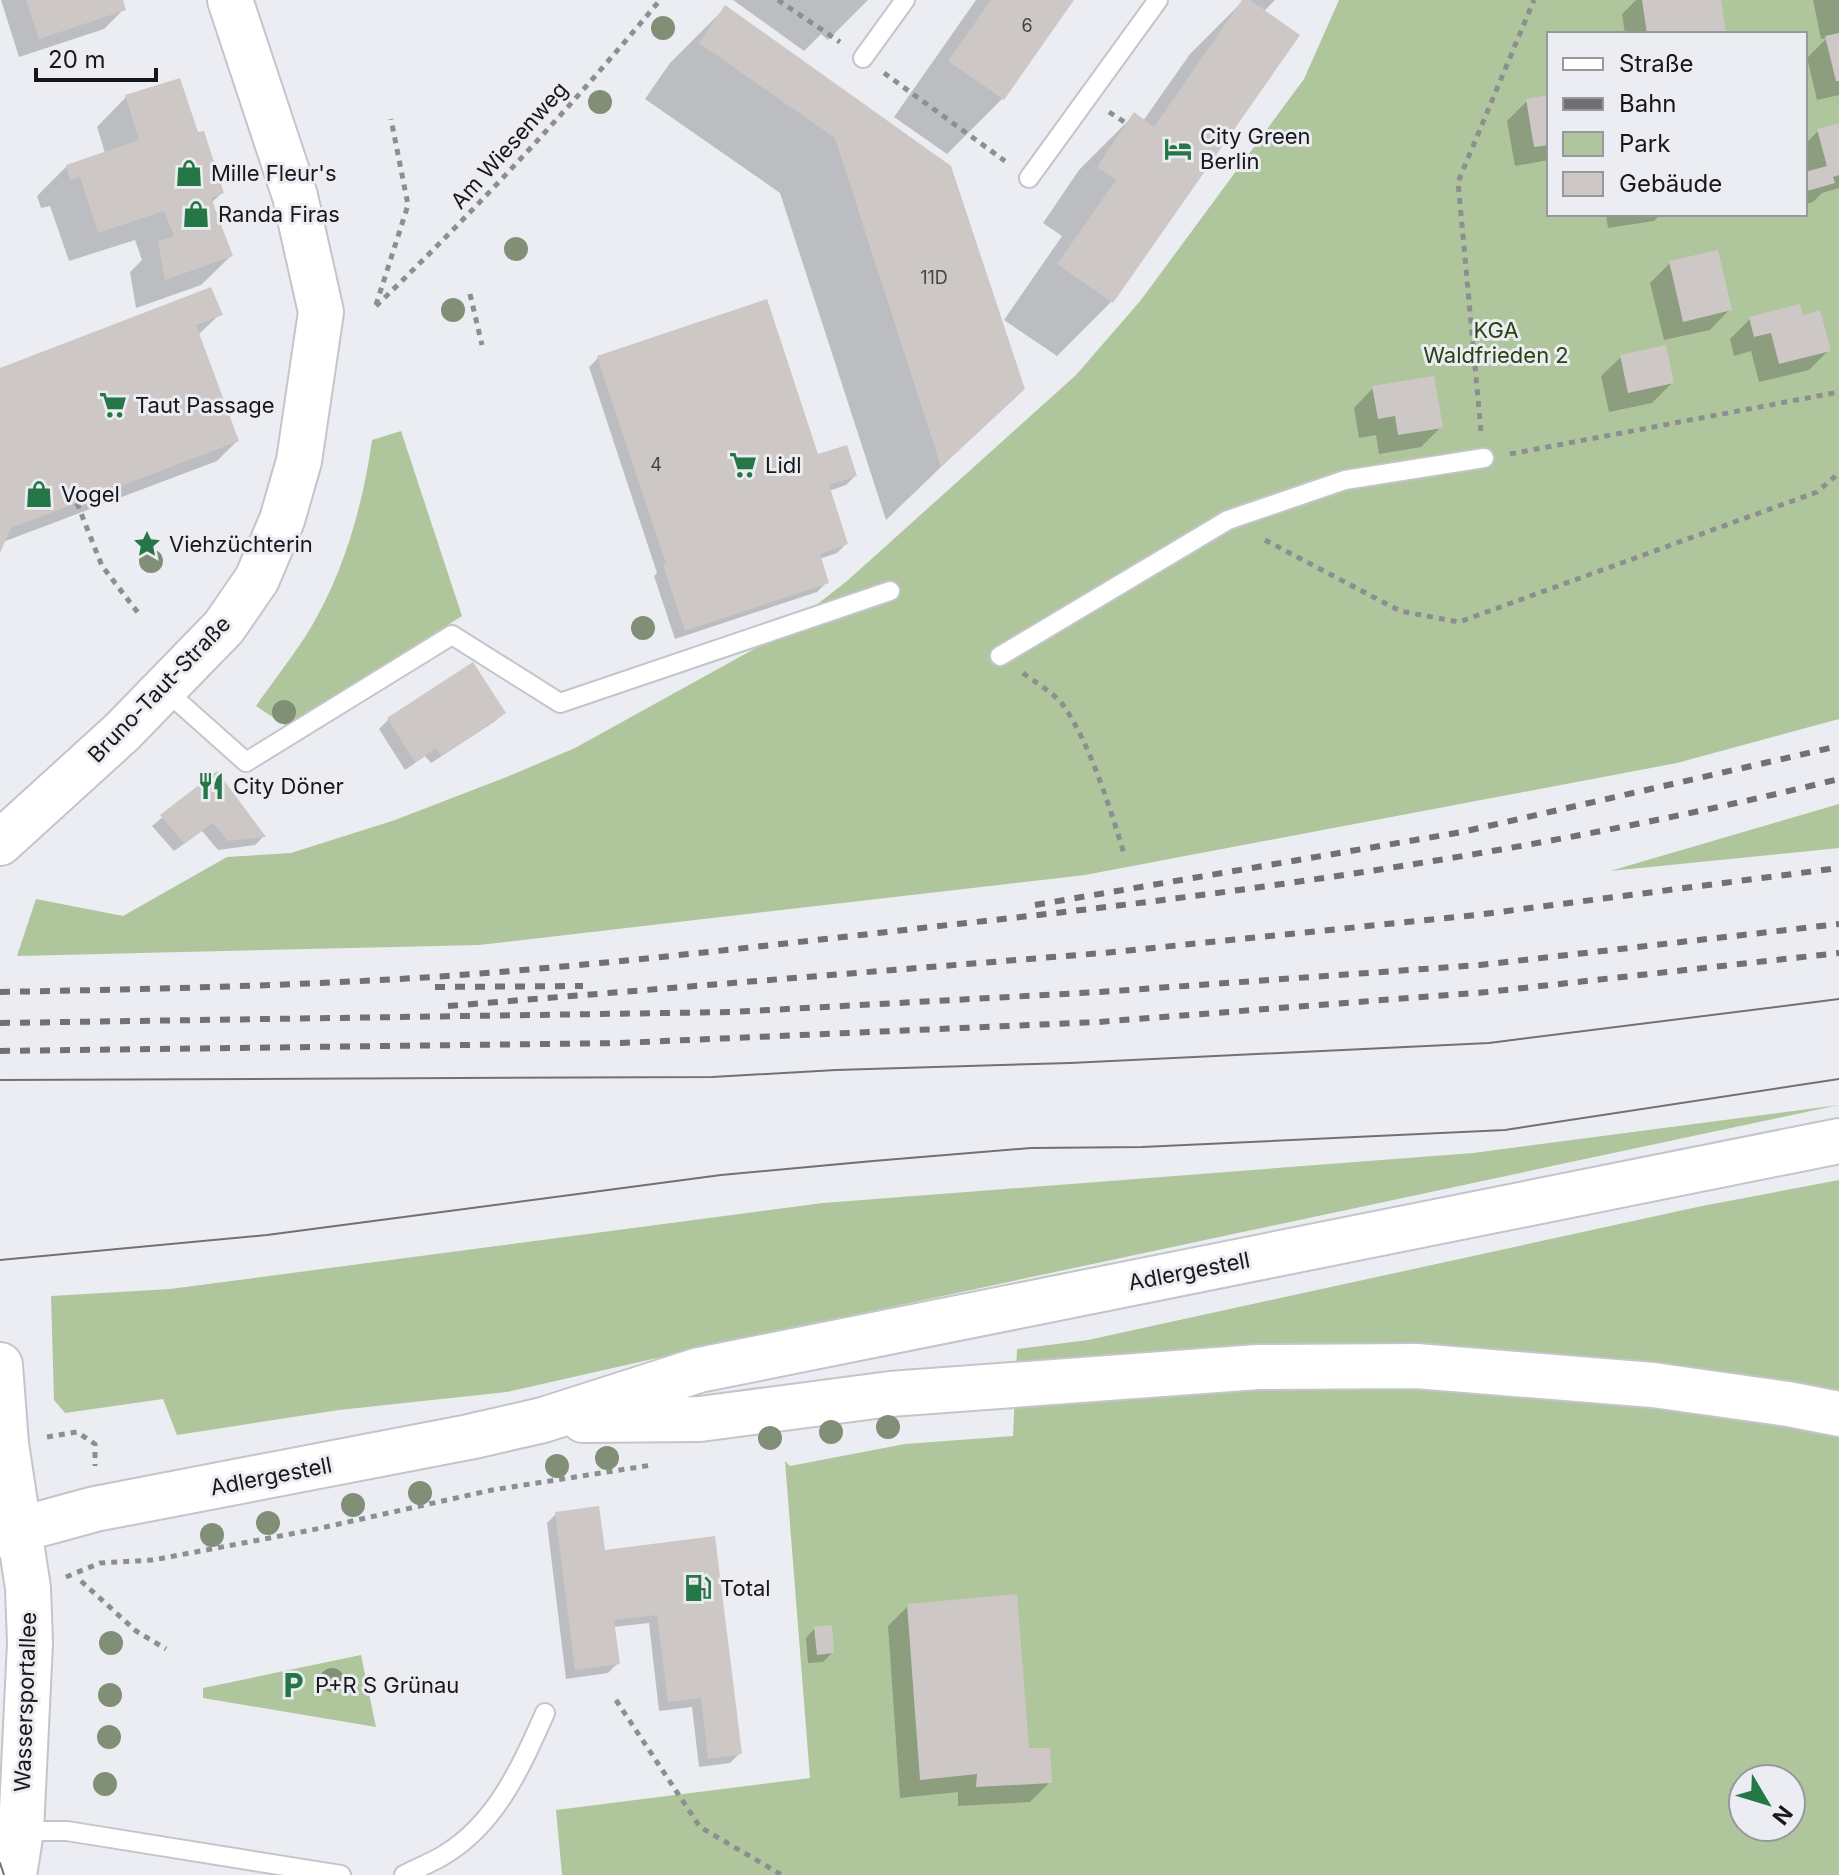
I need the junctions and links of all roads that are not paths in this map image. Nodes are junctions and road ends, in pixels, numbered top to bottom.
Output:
1 (230, 0) edge
2 (905, 0) edge
3 (1158, 0) edge
4 (863, 58) road end
5 (1029, 178) road end
6 (1484, 458) road end
7 (890, 591) dead end
8 (1000, 656) road end
9 (164, 689) junction
10 (0, 843) edge
11 (1839, 1141) edge
12 (0, 1365) edge
13 (1839, 1414) edge
14 (543, 1420) junction
15 (10, 1532) edge
16 (545, 1713) dead end
17 (21, 1831) junction
18 (14, 1875) edge
19 (341, 1875) edge
20 (404, 1875) edge

1 - 9 main road, Bruno-Taut-Straße
2 - 4 lane
3 - 5 lane
6 - 8 lane
7 - 9 lane
9 - 10 main road, Bruno-Taut-Straße
11 - 14 main road, Adlergestell
12 - 15 main road, Wassersportallee
13 - 14 main road, Adlergestell
14 - 15 main road, Adlergestell
15 - 17 main road, Wassersportallee
16 - 20 lane
17 - 18 main road, Wassersportallee
17 - 19 lane

